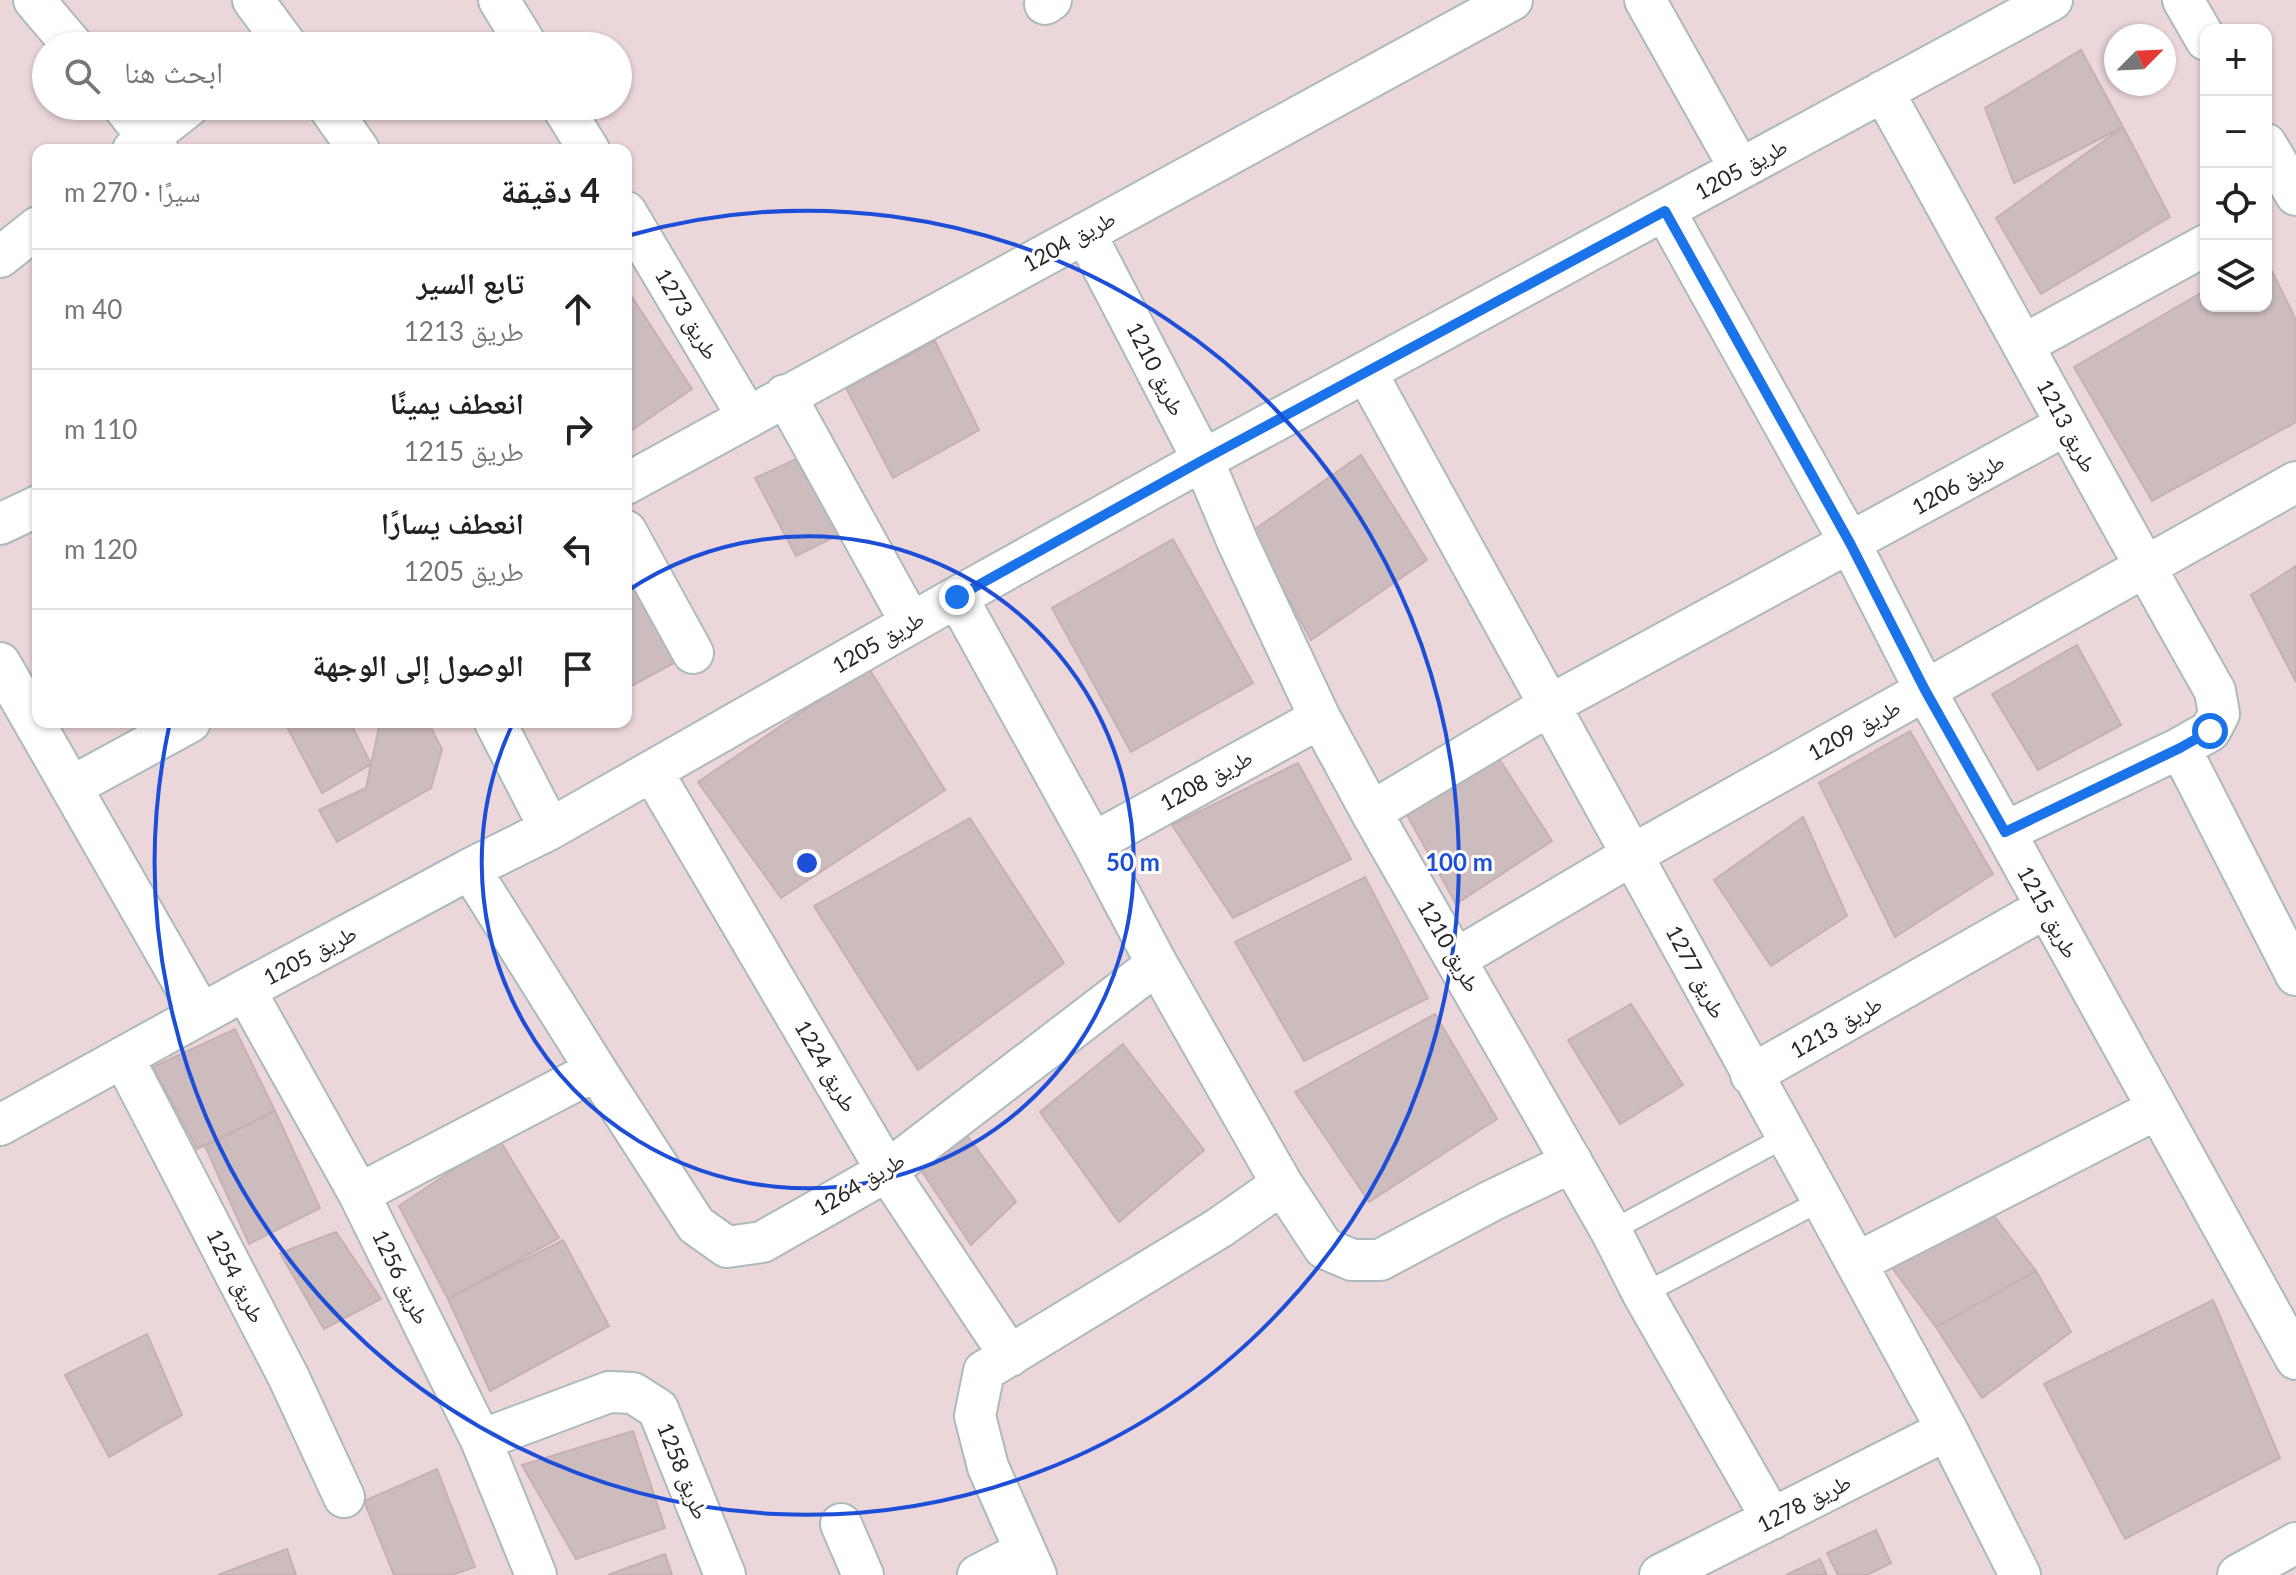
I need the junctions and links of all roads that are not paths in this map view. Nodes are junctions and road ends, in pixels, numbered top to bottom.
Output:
1 (253, 0) edge
2 (499, 0) edge
3 (1512, 0) edge
4 (1645, 0) edge
5 (2052, 0) edge
6 (2183, 0) edge
7 (38, 1) edge
8 (2200, 30) edge
9 (62, 32) edge
10 (271, 32) edge
11 (518, 32) edge
12 (1883, 91) junction
13 (131, 120) edge
14 (174, 120) edge
15 (338, 120) edge
16 (571, 120) edge
17 (146, 144) edge
18 (149, 144) edge
19 (355, 144) edge
20 (585, 144) edge
21 (2272, 154) edge
22 (1740, 169) junction
23 (2296, 196) edge
24 (2272, 210) edge
25 (1665, 211) junction
26 (632, 225) edge
27 (32, 232) edge
28 (1085, 233) junction
29 (2200, 248) edge
30 (0, 257) edge
31 (2023, 345) junction
32 (1366, 372) junction
33 (785, 395) junction
34 (747, 416) junction
35 (2066, 425) junction
36 (1203, 460) junction
37 (632, 481) edge
38 (2296, 482) edge
39 (32, 509) edge
40 (0, 524) edge
41 (632, 542) edge
42 (1850, 543) junction
43 (2144, 567) junction
44 (957, 597) junction
45 (911, 623) junction
46 (693, 653) dead end
47 (0, 663) edge
48 (1925, 690) junction
49 (1550, 705) junction
50 (1320, 718) junction
51 (32, 719) edge
52 (37, 728) edge
53 (179, 728) edge
54 (498, 728) edge
55 (2180, 748) junction
56 (652, 771) junction
57 (71, 787) junction
58 (1371, 812) junction
59 (550, 829) junction
60 (2005, 832) junction
61 (1093, 843) junction
62 (1632, 855) junction
63 (470, 869) junction
64 (2045, 908) junction
65 (1456, 959) junction
66 (1157, 964) junction
67 (2296, 975) edge
68 (245, 990) junction
69 (201, 1014) junction
70 (123, 1057) junction
71 (596, 1070) junction
72 (1751, 1075) junction
73 (2157, 1109) junction
74 (0, 1125) edge
75 (1787, 1136) junction
76 (1572, 1162) junction
77 (887, 1171) junction
78 (1282, 1184) junction
79 (359, 1194) junction
80 (1822, 1200) junction
81 (1611, 1231) junction
82 (1856, 1263) junction
83 (1643, 1294) junction
84 (1010, 1356) junction
85 (2296, 1359) edge
86 (1947, 1430) junction
87 (481, 1440) junction
88 (344, 1497) dead end
89 (1772, 1519) junction
90 (841, 1524) dead end
91 (2296, 1543) edge
92 (1031, 1563) edge
93 (536, 1575) edge
94 (725, 1575) edge
95 (863, 1575) edge
96 (978, 1575) edge
97 (1660, 1575) edge
98 (2020, 1575) edge
99 (2238, 1575) edge

1 - 10 street
2 - 11 street
3 - 28 street, طريق 1204
4 - 22 street
5 - 12 street, طريق 1205
6 - 8 street
7 - 9 street
12 - 22 street, طريق 1205
12 - 31 street, طريق 1213
13 - 17 street
14 - 18 street
15 - 19 street
16 - 20 street
21 - 23 street
22 - 25 street, طريق 1205
23 - 24 street
25 - 32 street, طريق 1205
25 - 42 street, طريق 1215
26 - 34 street, طريق 1273
27 - 30 street
28 - 33 street, طريق 1204
28 - 36 street, طريق 1210
29 - 31 street
31 - 35 street, طريق 1213
32 - 36 street, طريق 1205
32 - 49 street, طريق 1277
33 - 34 street, طريق 1204
33 - 45 street
34 - 37 street, طريق 1204
35 - 42 street, طريق 1206
35 - 43 street, طريق 1213
36 - 44 street, طريق 1205
36 - 50 street, طريق 1210
38 - 43 street, طريق 1209
39 - 40 street
41 - 46 street
42 - 48 street, طريق 1215
42 - 49 street, طريق 1206
43 - 48 street, طريق 1209
43 - 55 street, طريق 1213
44 - 45 street, طريق 1205
44 - 61 street
45 - 56 street, طريق 1205
47 - 51 street
48 - 60 street, طريق 1215
48 - 62 street, طريق 1209
49 - 58 street, طريق 1206
49 - 62 street, طريق 1277
50 - 58 street, طريق 1210
50 - 61 street, طريق 1208
52 - 57 street
53 - 57 street
54 - 59 street
55 - 60 street, طريق 1213
55 - 67 street
56 - 59 street, طريق 1205
56 - 77 street, طريق 1224
57 - 69 street
58 - 65 street, طريق 1210
59 - 63 street, طريق 1205
60 - 64 street, طريق 1215
61 - 66 street
62 - 65 street, طريق 1209
62 - 72 street, طريق 1277
63 - 68 street, طريق 1205
63 - 71 street, طريق 1264
64 - 72 street, طريق 1213
64 - 73 street, طريق 1215
65 - 76 street, طريق 1210
66 - 77 street, طريق 1264
66 - 78 street
68 - 69 street, طريق 1205
68 - 79 street, طريق 1256
69 - 70 street, طريق 1205
70 - 74 street, طريق 1205
70 - 88 street, طريق 1254
71 - 77 street, طريق 1264
71 - 79 street
72 - 75 street, طريق 1277
73 - 82 street
73 - 85 street, طريق 1215
75 - 80 street, طريق 1277
75 - 81 lane
76 - 78 street
76 - 81 street, طريق 1210
77 - 84 street, طريق 1224
78 - 84 street
79 - 87 street, طريق 1256
80 - 82 street, طريق 1277
80 - 83 lane
81 - 83 street, طريق 1210
82 - 86 street, طريق 1277
83 - 89 street, طريق 1210
84 - 92 street
86 - 89 street, طريق 1278
86 - 98 street, طريق 1277
87 - 93 street, طريق 1256
87 - 94 street, طريق 1258
89 - 97 street, طريق 1278
90 - 95 street
91 - 99 street
92 - 96 street

